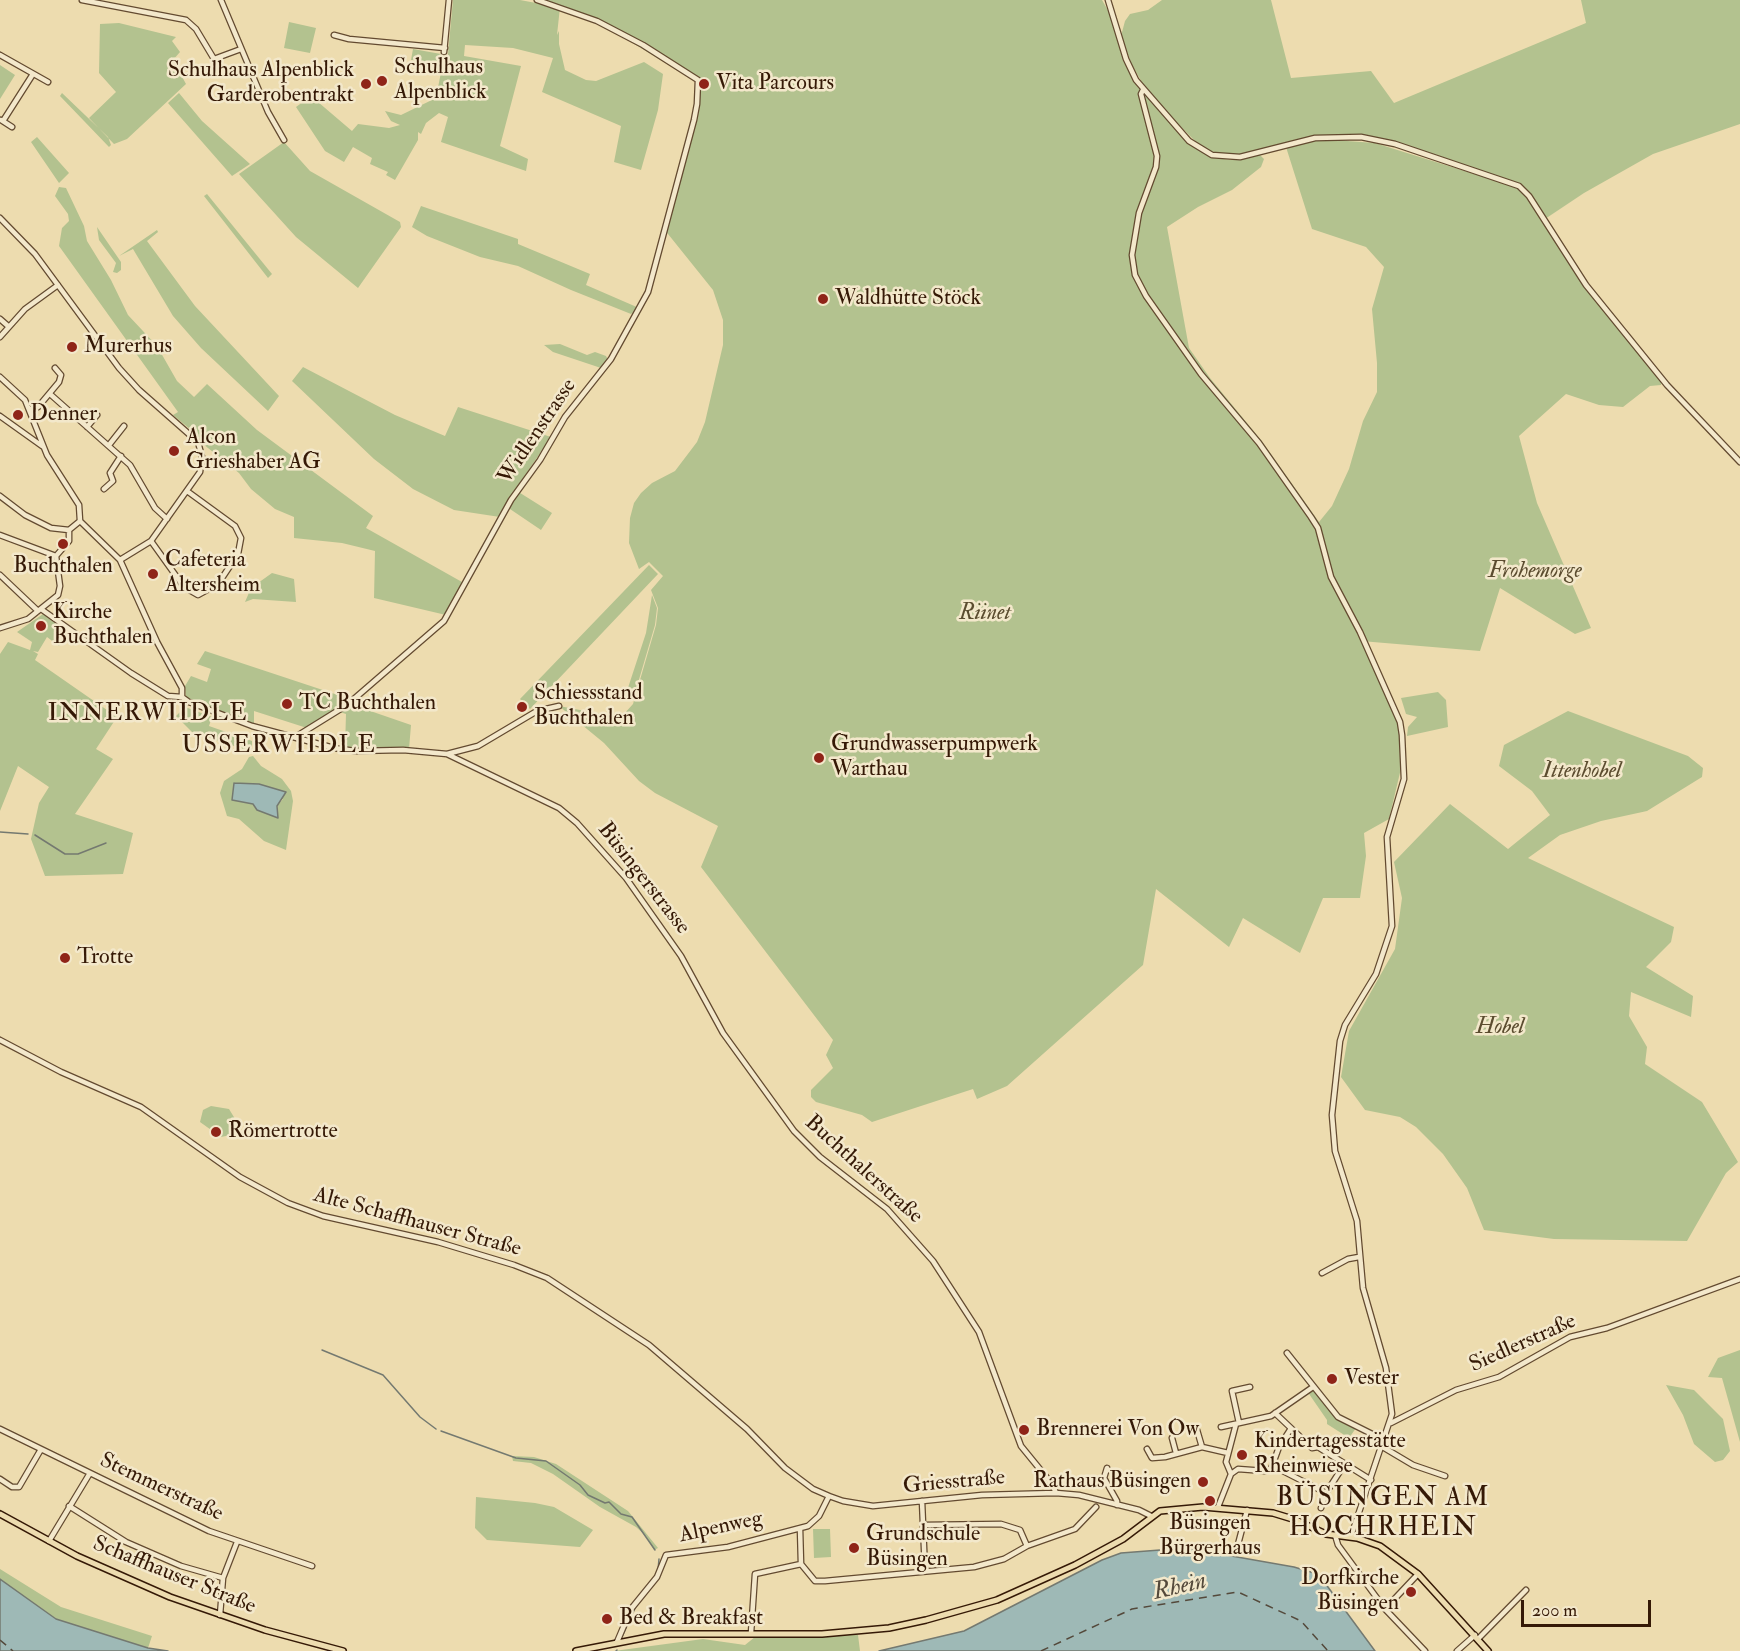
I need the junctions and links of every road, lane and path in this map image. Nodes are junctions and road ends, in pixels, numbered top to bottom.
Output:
1 (82, 0) edge
2 (119, 0) edge
3 (221, 0) edge
4 (449, 0) edge
5 (537, 0) edge
6 (1108, 0) edge
7 (117, 6) junction
8 (334, 35) dead end
9 (241, 49) junction
10 (0, 55) edge
11 (33, 74) junction
12 (48, 82) dead end
13 (1143, 90) junction
14 (1, 120) edge
15 (12, 127) dead end
16 (284, 140) dead end
17 (0, 218) edge
18 (58, 285) junction
19 (0, 319) edge
20 (8, 326) junction
21 (0, 337) edge
22 (54, 368) dead end
23 (0, 377) edge
24 (50, 394) junction
25 (30, 409) junction
26 (97, 415) dead end
27 (0, 416) edge
28 (124, 426) dead end
29 (87, 427) junction
30 (109, 445) junction
31 (42, 446) junction
32 (121, 456) junction
33 (1740, 462) edge
34 (104, 489) dead end
35 (187, 491) junction
36 (0, 496) edge
37 (167, 519) junction
38 (80, 521) junction
39 (69, 530) junction
40 (0, 535) edge
41 (151, 541) junction
42 (56, 556) junction
43 (120, 560) junction
44 (0, 575) edge
45 (40, 610) junction
46 (0, 627) edge
47 (182, 697) junction
48 (559, 706) dead end
49 (297, 736) junction
50 (447, 754) junction
51 (723, 1033) joint
52 (0, 1040) edge
53 (1359, 1257) junction
54 (1323, 1274) dead end
55 (1740, 1279) edge
56 (1287, 1353) dead end
57 (1250, 1387) dead end
58 (1313, 1387) junction
59 (1275, 1413) junction
60 (1391, 1423) junction
61 (1238, 1424) junction
62 (1221, 1427) dead end
63 (0, 1429) edge
64 (1197, 1430) dead end
65 (1290, 1430) junction
66 (1172, 1438) dead end
67 (1384, 1440) junction
68 (1381, 1446) junction
69 (1202, 1447) junction
70 (1147, 1449) dead end
71 (40, 1451) junction
72 (1176, 1453) junction
73 (1228, 1453) junction
74 (1344, 1464) junction
75 (1273, 1466) junction
76 (1107, 1468) dead end
77 (90, 1473) junction
78 (1231, 1474) junction
79 (1444, 1476) dead end
80 (0, 1479) edge
81 (1371, 1480) junction
82 (1056, 1493) junction
83 (1326, 1493) junction
84 (829, 1496) junction
85 (922, 1502) junction
86 (1117, 1505) junction
87 (69, 1506) junction
88 (1096, 1507) dead end
89 (1218, 1508) junction
90 (1321, 1508) dead end
91 (1247, 1510) junction
92 (0, 1514) edge
93 (1151, 1516) junction
94 (923, 1525) junction
95 (800, 1528) junction
96 (1335, 1535) junction
97 (1351, 1536) junction
98 (48, 1541) junction
99 (237, 1542) junction
100 (1027, 1546) junction
101 (1236, 1552) dead end
102 (801, 1564) junction
103 (312, 1566) dead end
104 (925, 1571) junction
105 (1418, 1574) junction
106 (223, 1578) junction
107 (1526, 1590) dead end
108 (1385, 1609) junction
109 (220, 1616) junction
110 (751, 1633) junction
111 (1477, 1637) junction
112 (617, 1642) junction
113 (343, 1651) edge
114 (576, 1651) edge
115 (1425, 1651) edge
116 (1457, 1651) edge
117 (1488, 1651) edge

1 - 7 street
2 - 7 street
3 - 9 street
4 - 8 street
5 - 49 street, Widlenstrasse
6 - 13 street
7 - 9 street
9 - 16 street
10 - 11 street
11 - 12 street
11 - 14 street
13 - 33 street
13 - 53 street
14 - 15 street
17 - 18 street
18 - 20 street
18 - 35 street
19 - 20 street
20 - 21 street
22 - 24 street
23 - 25 street
24 - 25 street
24 - 29 street
25 - 31 street
26 - 29 street
27 - 31 street
28 - 30 street
29 - 30 street
30 - 32 street
31 - 38 street
32 - 34 street
32 - 37 street
35 - 37 street
35 - 41 street
36 - 39 street
37 - 41 street
38 - 39 street
38 - 43 street
39 - 42 street
40 - 42 street
41 - 43 street
42 - 45 street
43 - 47 street
44 - 45 street, Büsingerstrasse
45 - 46 street
45 - 47 street, Büsingerstrasse
47 - 49 street, Büsingerstrasse
48 - 50 street
49 - 50 street, Büsingerstrasse
50 - 51 street, Büsingerstrasse
51 - 82 street, Buchthalerstraße
52 - 84 street, Alte Schaffhauser Straße
53 - 54 street
53 - 60 street
55 - 60 street, Siedlerstraße
56 - 58 street
57 - 61 street
58 - 59 street
58 - 67 street
59 - 61 street
59 - 65 street
60 - 67 street
61 - 62 street
61 - 73 street
63 - 71 street, Stemmerstraße
64 - 69 street
65 - 74 street
65 - 75 street
66 - 72 street
67 - 68 street
68 - 79 street
68 - 81 street
69 - 72 street
69 - 73 street
70 - 72 street
71 - 77 street, Stemmerstraße
71 - 80 street
73 - 78 street
74 - 81 street
74 - 83 street
75 - 78 street
75 - 83 street
76 - 86 street
77 - 87 street
77 - 99 street, Stemmerstraße
78 - 89 street
81 - 97 street
82 - 85 street, Griesstraße
82 - 86 street, Griesstraße
83 - 90 street
84 - 85 street, Griesstraße
84 - 95 street, Alpenweg
85 - 94 street
86 - 93 street, Griesstraße
87 - 98 street
87 - 106 street
88 - 100 street
89 - 91 main road
89 - 93 main road
91 - 96 main road
91 - 101 street
92 - 98 main road, Schaffhauser Straße
93 - 110 main road
94 - 100 street
94 - 104 street
95 - 102 street
95 - 112 street, Alpenweg
96 - 97 main road
96 - 108 street
97 - 105 main road
98 - 109 main road, Schaffhauser Straße
99 - 103 street, Stemmerstraße
99 - 106 street
100 - 104 street
102 - 104 street
102 - 110 street
105 - 108 street
105 - 111 main road
106 - 109 street
107 - 111 street
108 - 115 street
109 - 113 main road, Schaffhauser Straße
110 - 112 main road
111 - 116 street
111 - 117 main road
112 - 114 main road

